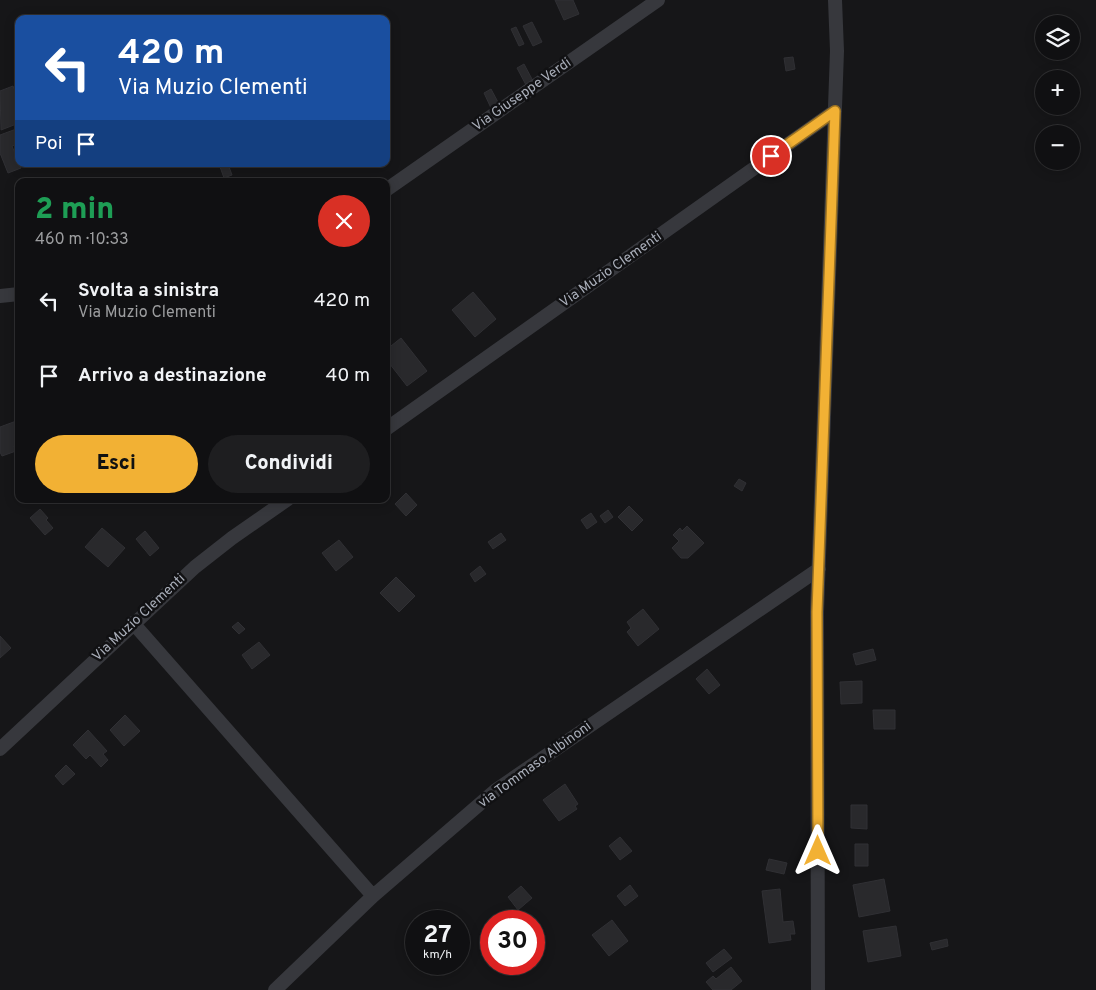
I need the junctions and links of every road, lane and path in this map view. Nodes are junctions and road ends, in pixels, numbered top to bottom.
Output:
1 (658, 0) edge
2 (835, 0) edge
3 (835, 111) junction
4 (390, 187) edge
5 (15, 294) edge
6 (0, 296) edge
7 (390, 426) edge
8 (282, 503) edge
9 (819, 570) junction
10 (133, 623) junction
11 (0, 749) edge
12 (373, 896) junction
13 (275, 990) edge
14 (818, 990) edge

1 - 4 street, Via Giuseppe Verdi
2 - 3 street
3 - 7 street, Via Muzio Clementi
3 - 9 street
5 - 6 street
8 - 10 street, Via Muzio Clementi
9 - 12 street, via Tommaso Albinoni
9 - 14 street
10 - 11 street, Via Muzio Clementi
10 - 12 street
12 - 13 street, via Tommaso Albinoni

